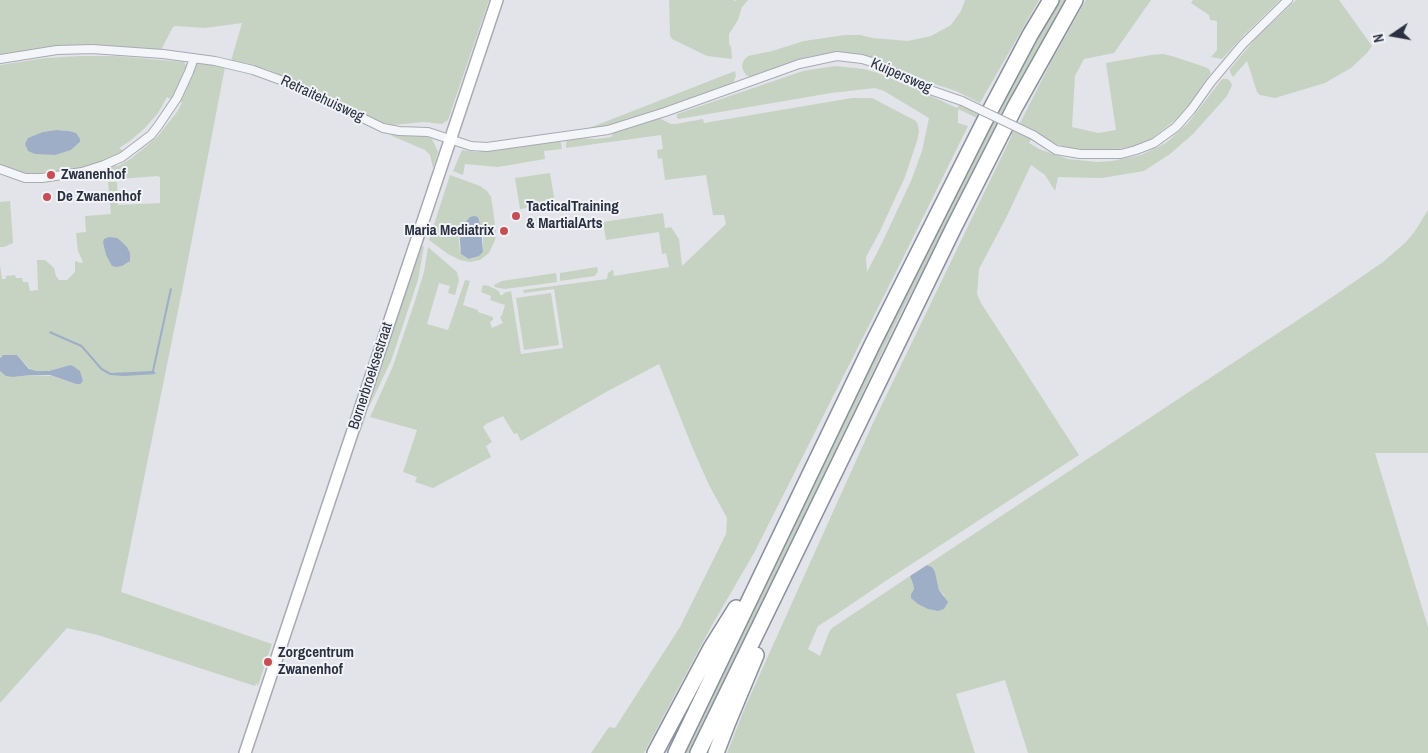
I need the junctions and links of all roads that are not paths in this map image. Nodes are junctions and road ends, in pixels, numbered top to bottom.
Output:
1 (497, 0) edge
2 (1051, 0) edge
3 (1075, 0) edge
4 (1288, 0) edge
5 (194, 58) junction
6 (0, 59) edge
7 (450, 139) junction
8 (0, 170) edge
9 (770, 557) junction
10 (776, 594) junction
11 (245, 753) edge
12 (655, 753) edge
13 (676, 753) edge
14 (698, 753) edge
15 (716, 753) edge

1 - 7 main road, Bornerbroeksestraat
2 - 9 highway
3 - 10 highway
4 - 7 street, Kuipersweg, bridge
5 - 6 street, Retraitehuisweg
5 - 7 street, Retraitehuisweg
5 - 8 street
7 - 11 main road, Bornerbroeksestraat
9 - 12 highway
9 - 13 highway
10 - 14 highway
10 - 15 highway

